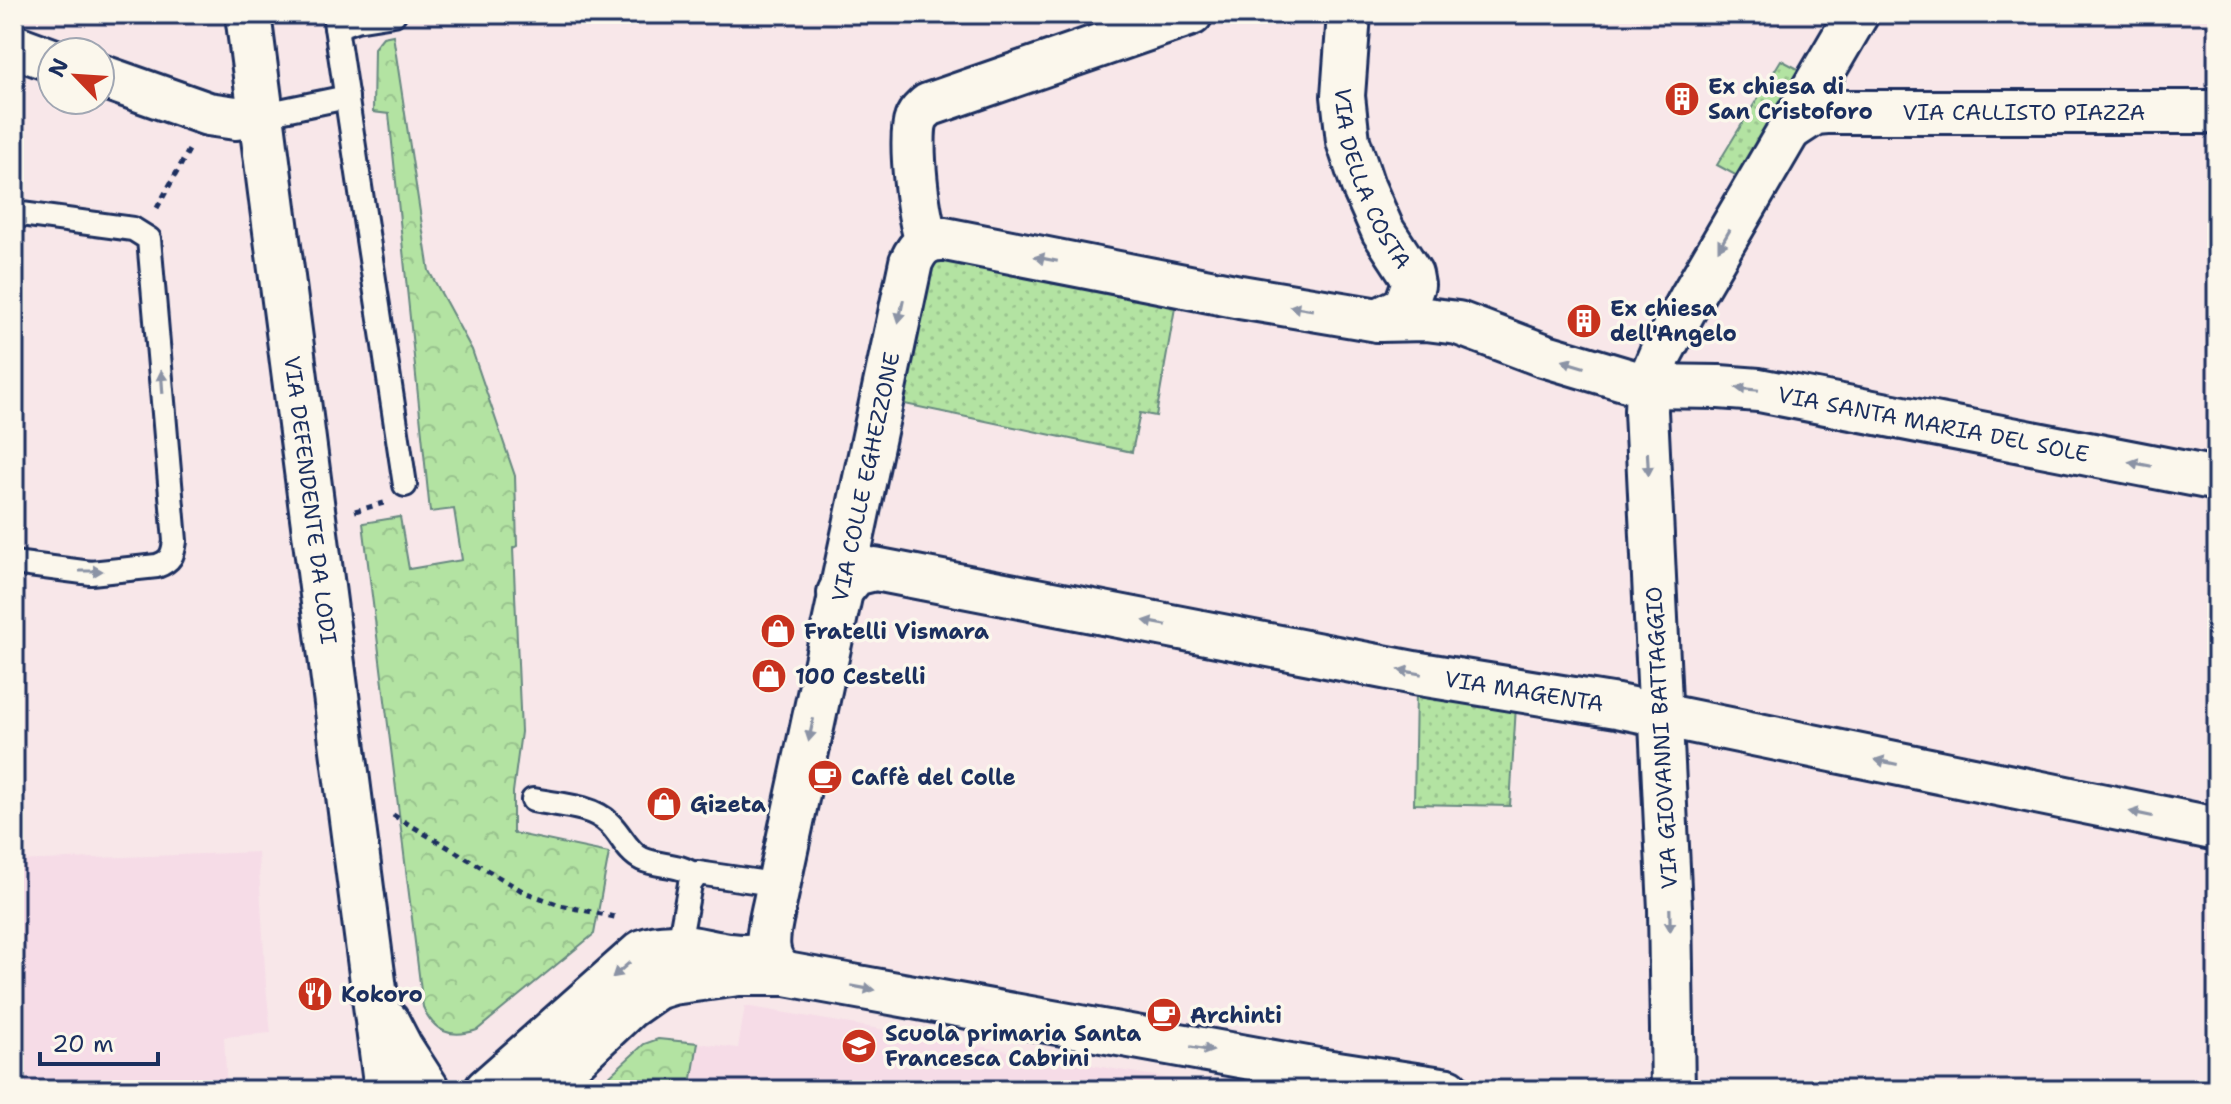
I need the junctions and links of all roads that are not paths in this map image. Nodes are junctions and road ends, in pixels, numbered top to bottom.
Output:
1 (248, 14) edge
2 (394, 14) edge
3 (1191, 14) edge
4 (1349, 14) edge
5 (1857, 14) edge
6 (335, 20) edge
7 (14, 46) edge
8 (36, 54) edge
9 (116, 82) edge
10 (347, 97) junction
11 (2217, 112) edge
12 (260, 115) junction
13 (1789, 130) junction
14 (14, 213) edge
15 (928, 241) junction
16 (1378, 320) junction
17 (1647, 386) junction
18 (2217, 479) edge
19 (405, 485) dead end
20 (14, 563) edge
21 (839, 593) junction
22 (1660, 715) junction
23 (533, 800) dead end
24 (2217, 829) edge
25 (695, 876) junction
26 (776, 897) junction
27 (679, 945) junction
28 (777, 958) junction
29 (644, 995) junction
30 (407, 1079) edge
31 (480, 1088) edge
32 (541, 1090) edge
33 (1448, 1090) edge
34 (1673, 1090) edge

1 - 12 street, VIA DEFENDENTE DA LODI
2 - 6 lane
3 - 15 street
4 - 16 street, VIA DELLA COSTA
5 - 13 street
6 - 10 lane
7 - 8 street
9 - 12 street
10 - 12 lane
10 - 19 lane
11 - 13 street, VIA CALLISTO PIAZZA
12 - 30 street, VIA DEFENDENTE DA LODI
13 -> 17 street
20 -> 14 lane
16 -> 15 street, VIA SANTA MARIA DEL SOLE
15 -> 21 street, VIA COLLE EGHEZZONE
17 -> 16 street, VIA SANTA MARIA DEL SOLE
18 -> 17 street, VIA SANTA MARIA DEL SOLE
17 -> 22 street, VIA GIOVANNI BATTAGGIO
22 -> 21 street, VIA MAGENTA
21 -> 26 street, VIA COLLE EGHEZZONE
24 -> 22 street, VIA MAGENTA
22 -> 34 street, VIA GIOVANNI BATTAGGIO
23 - 25 lane
25 - 26 lane
25 - 27 lane
26 - 28 street, VIA COLLE EGHEZZONE
27 - 28 street
27 - 29 lane
27 -> 31 street
28 - 29 street
28 -> 33 street
29 - 32 street
30 - 31 street

